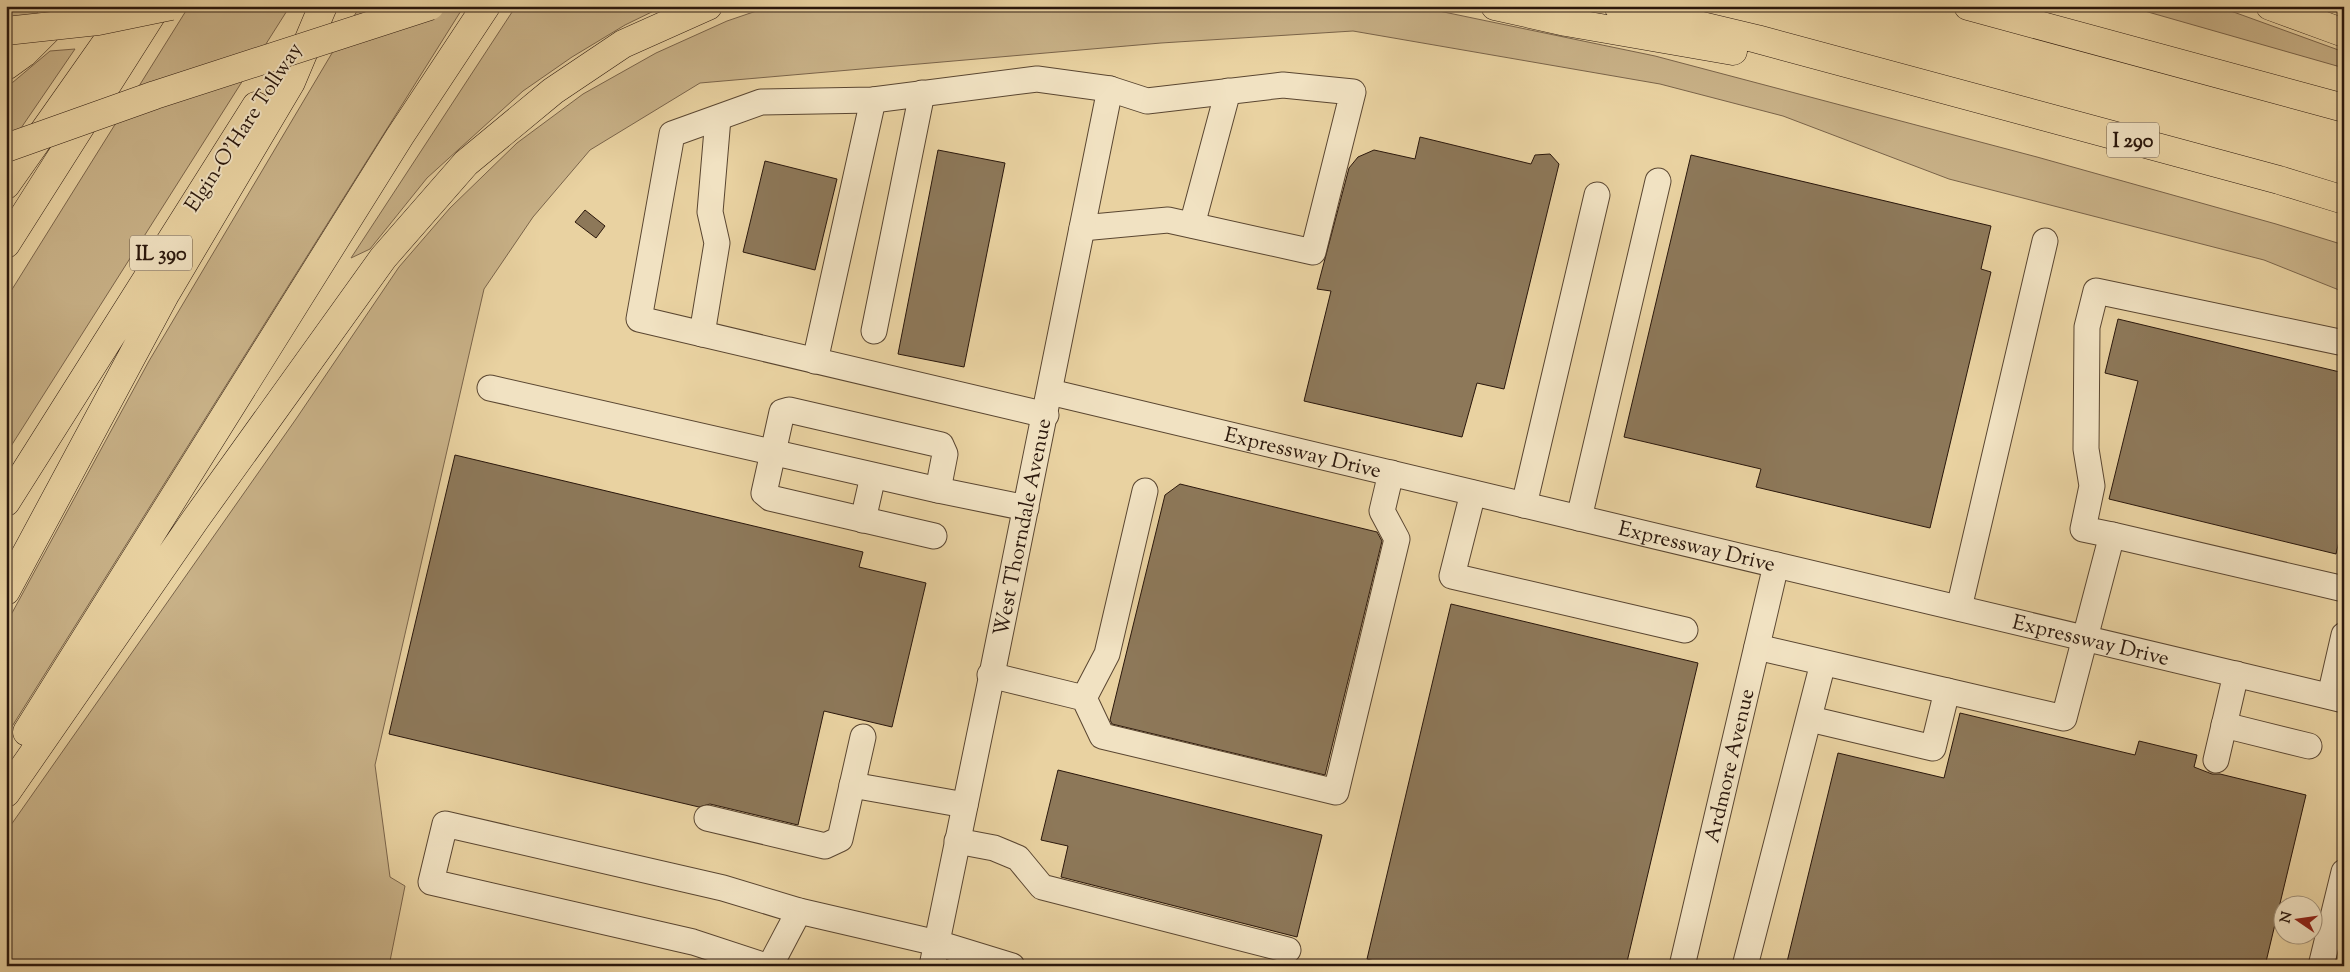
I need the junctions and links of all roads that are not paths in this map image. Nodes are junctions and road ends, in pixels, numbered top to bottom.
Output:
1 (71, 6) edge
2 (132, 6) edge
3 (158, 6) edge
4 (171, 6) edge
5 (321, 6) edge
6 (430, 6) edge
7 (486, 6) edge
8 (708, 6) edge
9 (1495, 6) edge
10 (1618, 6) edge
11 (1968, 6) edge
12 (2273, 7) edge
13 (6, 31) edge
14 (2344, 33) edge
15 (6, 66) edge
16 (1921, 83) junction
17 (1110, 89) junction
18 (1228, 92) junction
19 (922, 93) junction
20 (873, 100) junction
21 (2344, 108) edge
22 (718, 118) junction
23 (6, 148) edge
24 (1658, 181) dead end
25 (6, 185) edge
26 (1597, 195) dead end
27 (2344, 200) edge
28 (1192, 225) junction
29 (1082, 228) junction
30 (2045, 241) dead end
31 (6, 244) edge
32 (874, 331) dead end
33 (702, 334) junction
34 (2344, 343) edge
35 (815, 362) junction
36 (490, 388) dead end
37 (1048, 404) junction
38 (773, 453) junction
39 (1390, 473) junction
40 (873, 476) junction
41 (938, 490) junction
42 (1145, 491) dead end
43 (1473, 493) junction
44 (6, 502) edge
45 (1524, 505) junction
46 (1026, 508) junction
47 (1579, 518) junction
48 (863, 520) junction
49 (2112, 535) junction
50 (934, 536) dead end
51 (1776, 565) junction
52 (2344, 589) edge
53 (6, 591) edge
54 (1959, 608) junction
55 (1685, 630) dead end
56 (2344, 635) edge
57 (2085, 638) junction
58 (1757, 647) junction
59 (1823, 663) junction
60 (2236, 674) junction
61 (990, 675) junction
62 (1947, 691) junction
63 (1084, 698) junction
64 (2337, 698) edge
65 (1810, 719) junction
66 (2224, 725) junction
67 (863, 737) dead end
68 (2309, 746) dead end
69 (2216, 760) dead end
70 (6, 766) edge
71 (852, 785) junction
72 (6, 793) edge
73 (965, 804) junction
74 (706, 818) dead end
75 (957, 841) junction
76 (2342, 884) edge
77 (799, 910) junction
78 (1288, 950) dead end
79 (935, 954) edge
80 (768, 966) edge
81 (1012, 966) edge
82 (1682, 966) edge
83 (1745, 966) edge
84 (2321, 966) edge

1 - 15 highway
2 - 25 highway
3 - 31 highway
4 - 13 highway, bridge
5 - 44 highway, Elgin-O'Hare Tollway / IL 390
5 - 53 highway
6 - 23 highway, bridge
7 - 70 highway
8 - 72 highway
9 - 16 highway
10 - 16 highway, I 290
11 - 21 highway
12 - 14 highway
16 - 27 highway, I 290
17 - 18 street
17 - 19 street
17 - 29 street, West Thorndale Avenue
18 - 28 street
18 - 28 street
19 - 20 street
19 - 32 street
20 - 22 street
20 - 35 street
22 - 33 street
22 - 33 street, Expressway Drive
24 - 47 street
26 - 45 street
28 - 29 street
29 - 37 street, West Thorndale Avenue
30 - 54 street
33 - 35 street, Expressway Drive
34 - 49 street
35 - 37 street, Expressway Drive
36 - 38 street
37 - 39 street, Expressway Drive
37 - 46 street, West Thorndale Avenue
38 - 40 street
38 - 41 street
38 - 48 street
39 - 43 street, Expressway Drive
39 - 63 street
40 - 41 street
40 - 48 street
41 - 46 street
42 - 63 street
43 - 45 street, Expressway Drive
43 - 55 street
45 - 47 street, Expressway Drive
46 - 61 street, West Thorndale Avenue
47 - 51 street, Expressway Drive
48 - 50 street
49 - 52 street
49 - 57 street
51 - 54 street, Expressway Drive
51 - 58 street, Ardmore Avenue
54 - 57 street, Expressway Drive
56 - 64 street
57 - 60 street, Expressway Drive
57 - 62 street
58 - 59 street
58 - 82 street, Ardmore Avenue
59 - 62 street
59 - 65 street
60 - 64 street, Expressway Drive
60 - 66 street
61 - 63 street
61 - 73 street, West Thorndale Avenue
62 - 65 street
65 - 83 street
66 - 68 street
66 - 69 street
67 - 71 street
71 - 73 street
71 - 74 street
73 - 75 street, West Thorndale Avenue
75 - 78 street
75 - 79 street, West Thorndale Avenue
76 - 84 street
77 - 79 street
77 - 80 street
77 - 80 street
79 - 81 street

